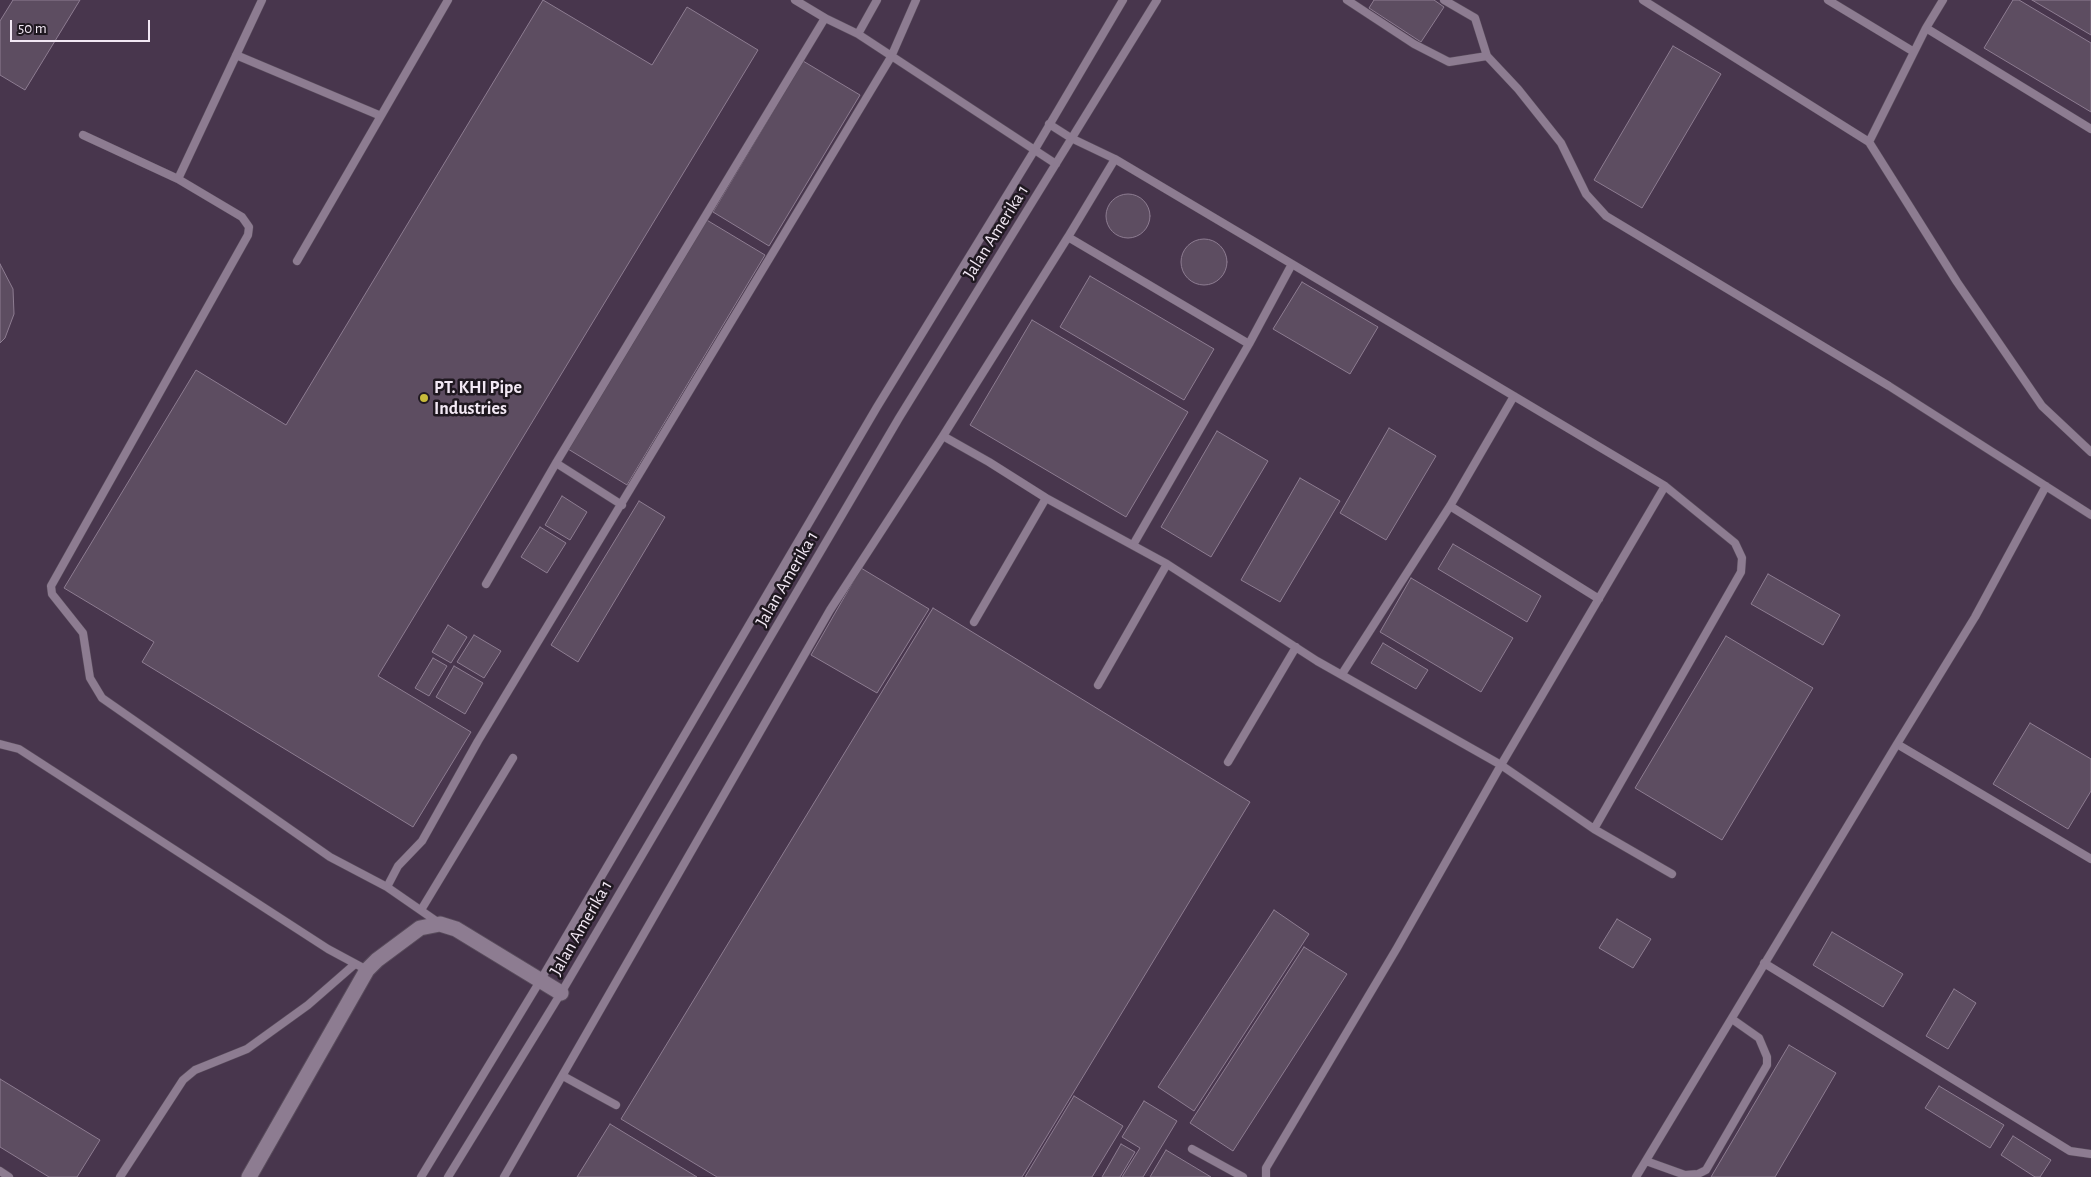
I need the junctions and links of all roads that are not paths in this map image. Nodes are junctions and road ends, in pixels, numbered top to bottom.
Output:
1 (262, 0) edge
2 (448, 0) edge
3 (795, 0) edge
4 (877, 0) edge
5 (916, 0) edge
6 (1122, 0) edge
7 (1157, 0) edge
8 (1347, 0) edge
9 (1444, 0) edge
10 (1643, 0) edge
11 (1828, 0) edge
12 (1943, 0) edge
13 (825, 18) junction
14 (1926, 28) junction
15 (858, 34) junction
16 (1914, 52) junction
17 (236, 55) junction
18 (1487, 56) junction
19 (891, 57) junction
20 (381, 116) junction
21 (1049, 124) junction
22 (2091, 129) edge
23 (83, 135) dead end
24 (1072, 138) junction
25 (1869, 142) junction
26 (1034, 151) junction
27 (1115, 159) junction
28 (1056, 164) junction
29 (178, 179) junction
30 (1068, 237) junction
31 (297, 260) dead end
32 (1292, 264) junction
33 (1249, 344) junction
34 (1514, 396) junction
35 (943, 436) junction
36 (2091, 452) edge
37 (556, 463) junction
38 (1665, 486) junction
39 (2046, 486) junction
40 (1046, 498) junction
41 (622, 505) junction
42 (1450, 506) junction
43 (2091, 515) edge
44 (1132, 545) junction
45 (1167, 564) junction
46 (486, 584) dead end
47 (1599, 599) junction
48 (974, 622) dead end
49 (1296, 647) junction
50 (1342, 674) junction
51 (1098, 685) dead end
52 (0, 744) edge
53 (1897, 744) junction
54 (513, 758) dead end
55 (1228, 762) dead end
56 (1501, 766) junction
57 (1594, 829) junction
58 (2091, 860) edge
59 (1672, 874) dead end
60 (387, 887) junction
61 (421, 910) junction
62 (440, 924) junction
63 (1764, 964) junction
64 (361, 967) junction
65 (540, 981) junction
66 (561, 993) junction
67 (1732, 1020) junction
68 (563, 1076) junction
69 (616, 1105) dead end
70 (1192, 1149) dead end
71 (2091, 1154) edge
72 (1646, 1161) junction
73 (0, 1171) edge
74 (9, 1177) edge
75 (120, 1177) edge
76 (249, 1177) edge
77 (421, 1177) edge
78 (448, 1177) edge
79 (504, 1177) edge
80 (1242, 1177) edge
81 (1266, 1177) edge
82 (1636, 1177) edge

1 - 17 lane
2 - 20 lane
3 - 13 lane
4 - 15 lane
5 - 19 lane
6 - 21 lane, Jalan Amerika 1
7 - 24 lane, Jalan Amerika 1
8 - 18 lane
9 - 18 lane
10 - 25 lane
11 - 16 lane
12 - 14 lane
13 - 15 lane
13 - 37 lane
14 - 16 lane
14 - 22 lane
15 - 19 lane
16 - 25 lane
17 - 20 lane
17 - 29 lane
18 - 39 lane
19 - 26 lane
19 - 41 lane
20 - 31 lane
21 - 24 lane
21 - 26 lane, Jalan Amerika 1
23 - 29 lane
24 - 27 lane
24 - 28 lane, Jalan Amerika 1
25 - 36 lane
26 - 28 lane
26 - 65 lane, Jalan Amerika 1
27 - 30 lane
27 - 32 lane
28 - 66 lane, Jalan Amerika 1
29 - 60 lane
30 - 33 lane
30 - 35 lane
32 - 33 lane
32 - 34 lane
33 - 44 lane
34 - 38 lane
34 - 42 lane
35 - 40 lane
35 - 68 lane
37 - 41 lane
37 - 46 lane
38 - 47 lane
38 - 57 lane
39 - 43 lane
39 - 53 lane
40 - 44 lane
40 - 48 lane
41 - 60 lane
42 - 47 lane
42 - 50 lane
44 - 45 lane
45 - 49 lane
45 - 51 lane
47 - 56 lane
49 - 50 lane
49 - 55 lane
50 - 56 lane
52 - 64 lane
53 - 58 lane
53 - 63 lane
54 - 61 lane
56 - 57 lane
56 - 81 lane
57 - 59 lane
60 - 61 lane
61 - 62 lane
62 - 64 street
62 - 65 street
63 - 67 lane
63 - 71 lane
64 - 75 lane
64 - 76 street
65 - 66 street
65 - 77 lane, Jalan Amerika 1
66 - 78 lane, Jalan Amerika 1
67 - 72 lane
67 - 72 lane
68 - 69 lane
68 - 79 lane
70 - 80 lane
72 - 82 lane
73 - 74 lane

